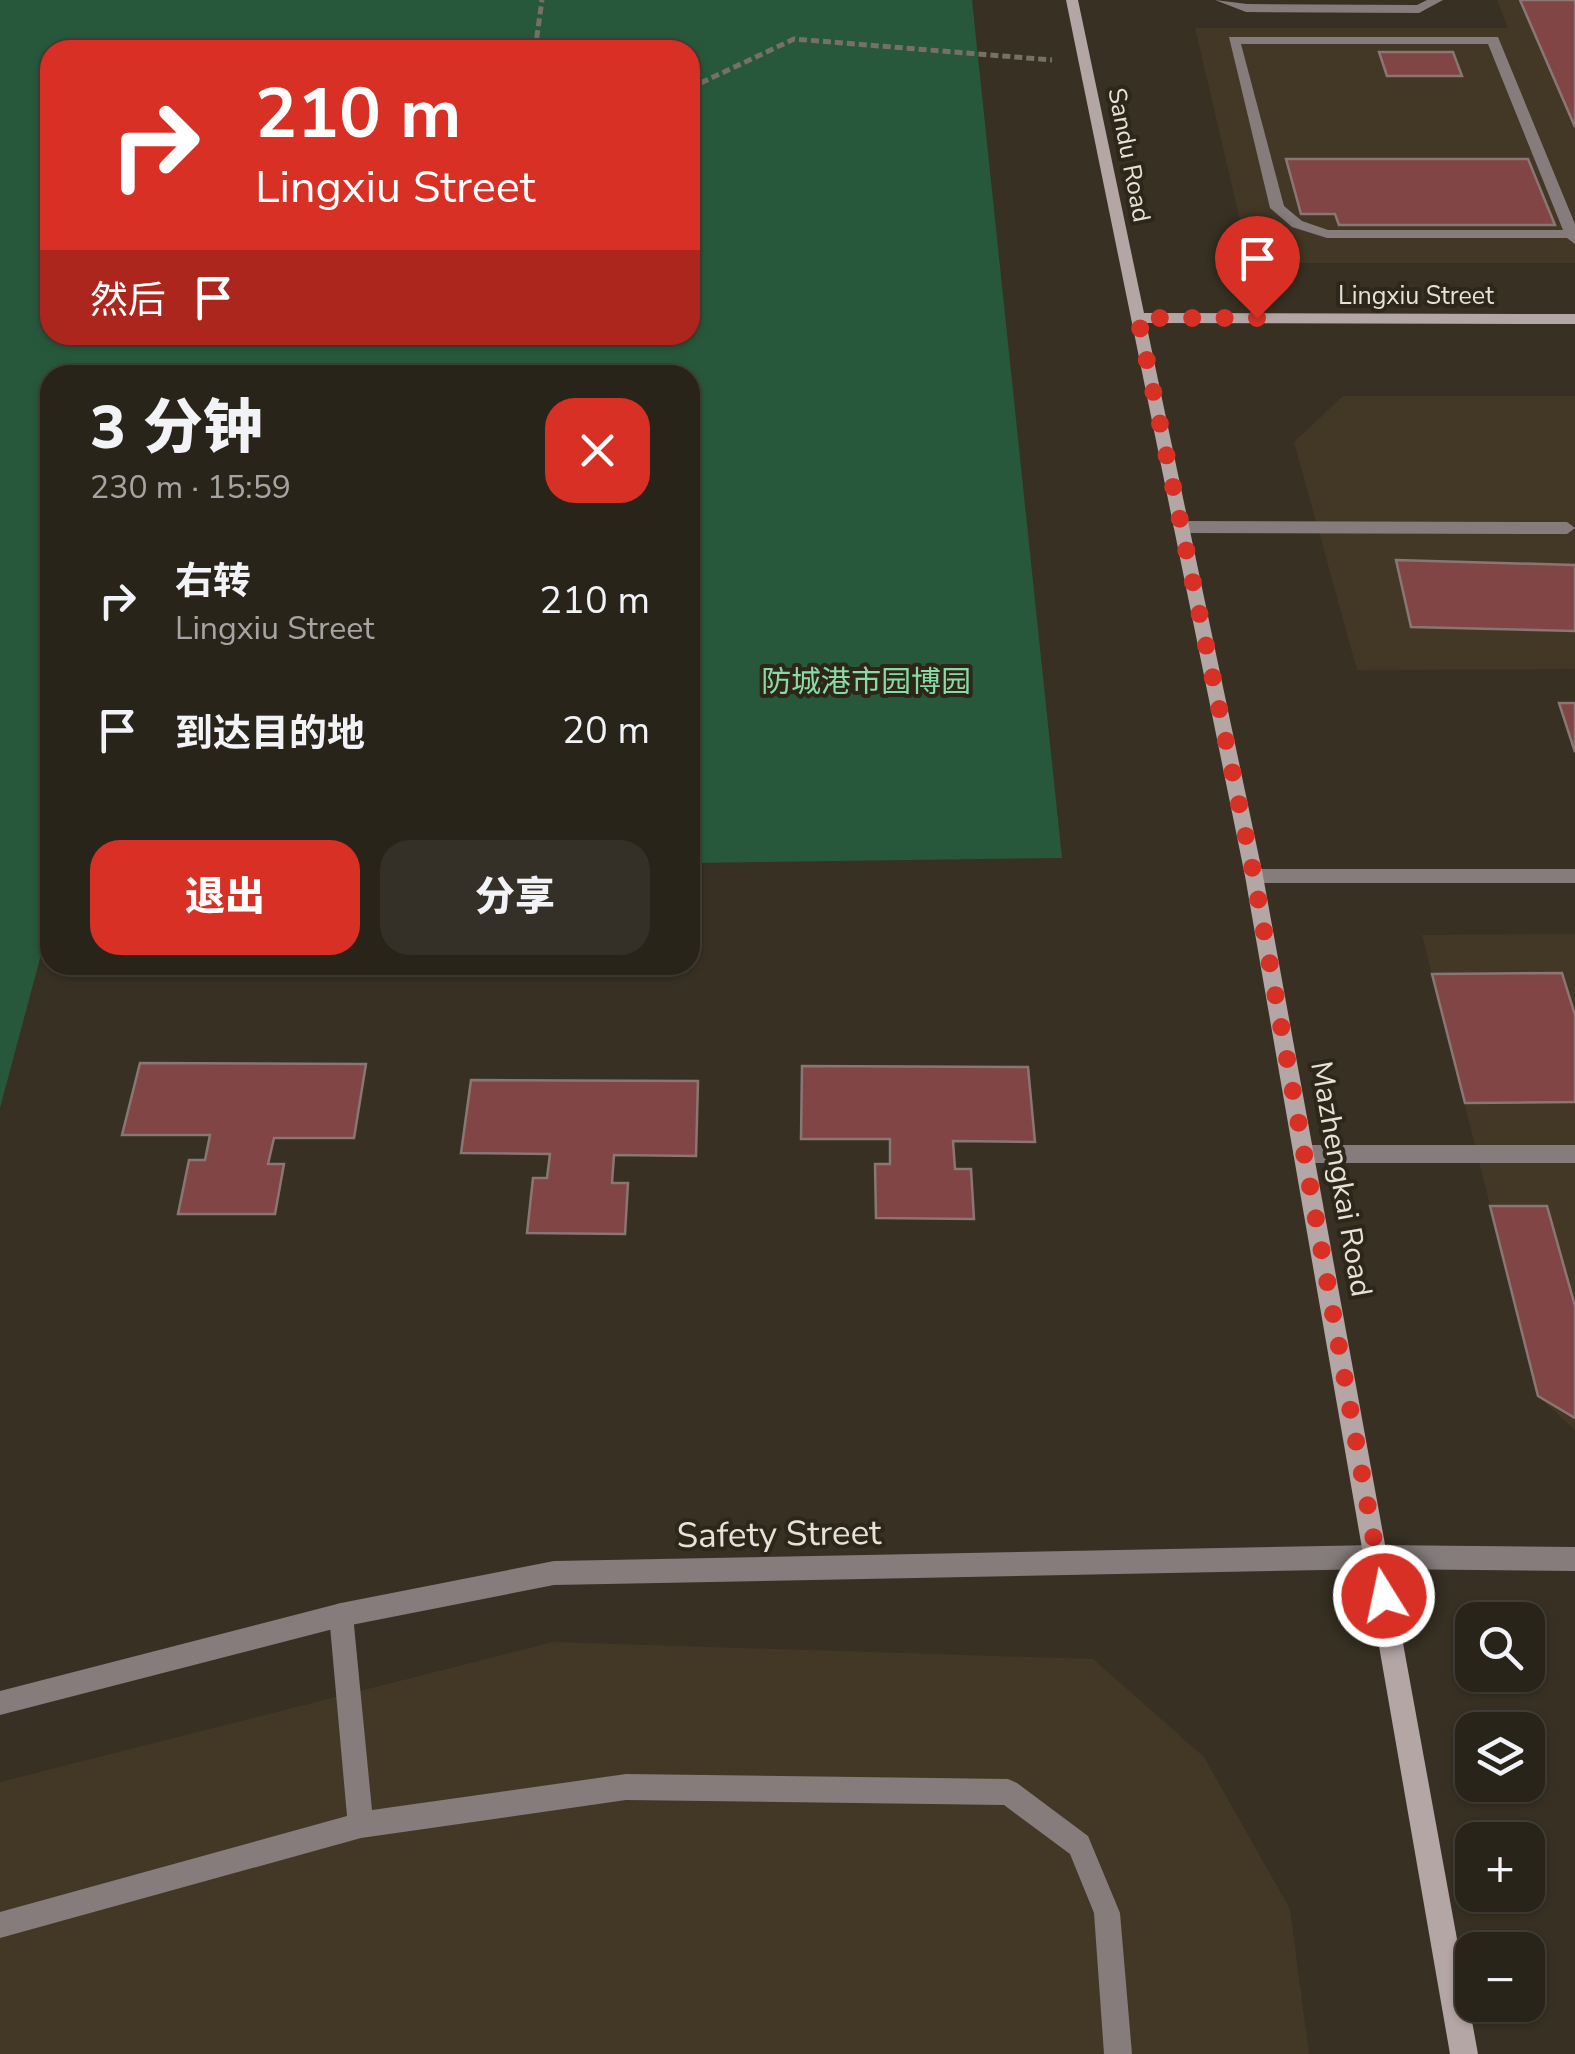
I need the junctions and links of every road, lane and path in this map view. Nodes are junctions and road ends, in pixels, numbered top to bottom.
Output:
1 (542, 0) edge
2 (1072, 0) edge
3 (1221, 0) edge
4 (1437, 0) edge
5 (536, 40) edge
6 (1088, 62) junction
7 (700, 83) edge
8 (1574, 237) edge
9 (1138, 318) junction
10 (1575, 319) edge
11 (1181, 527) junction
12 (1566, 528) dead end
13 (1254, 876) junction
14 (1575, 876) edge
15 (1304, 1154) junction
16 (1575, 1154) edge
17 (1377, 1557) junction
18 (1575, 1559) edge
19 (341, 1616) junction
20 (0, 1703) edge
21 (361, 1825) junction
22 (0, 1925) edge
23 (1118, 2054) edge
24 (1464, 2054) edge

1 - 5 path
2 - 6 main road, Sandu Road
3 - 4 street
6 - 7 path
6 - 9 main road, Sandu Road
8 - 8 street
9 - 10 main road, Lingxiu Street
9 - 11 main road, Mazhengkai Road
11 - 12 street
11 - 13 main road, Mazhengkai Road
13 - 14 street
13 - 15 main road, Mazhengkai Road
15 - 16 street
15 - 17 main road, Mazhengkai Road
17 - 18 street, Safety Street
17 - 19 street, Safety Street
17 - 24 main road, Mazhengkai Road
19 - 20 street, Safety Street
19 - 21 street
21 - 22 street
21 - 23 street

